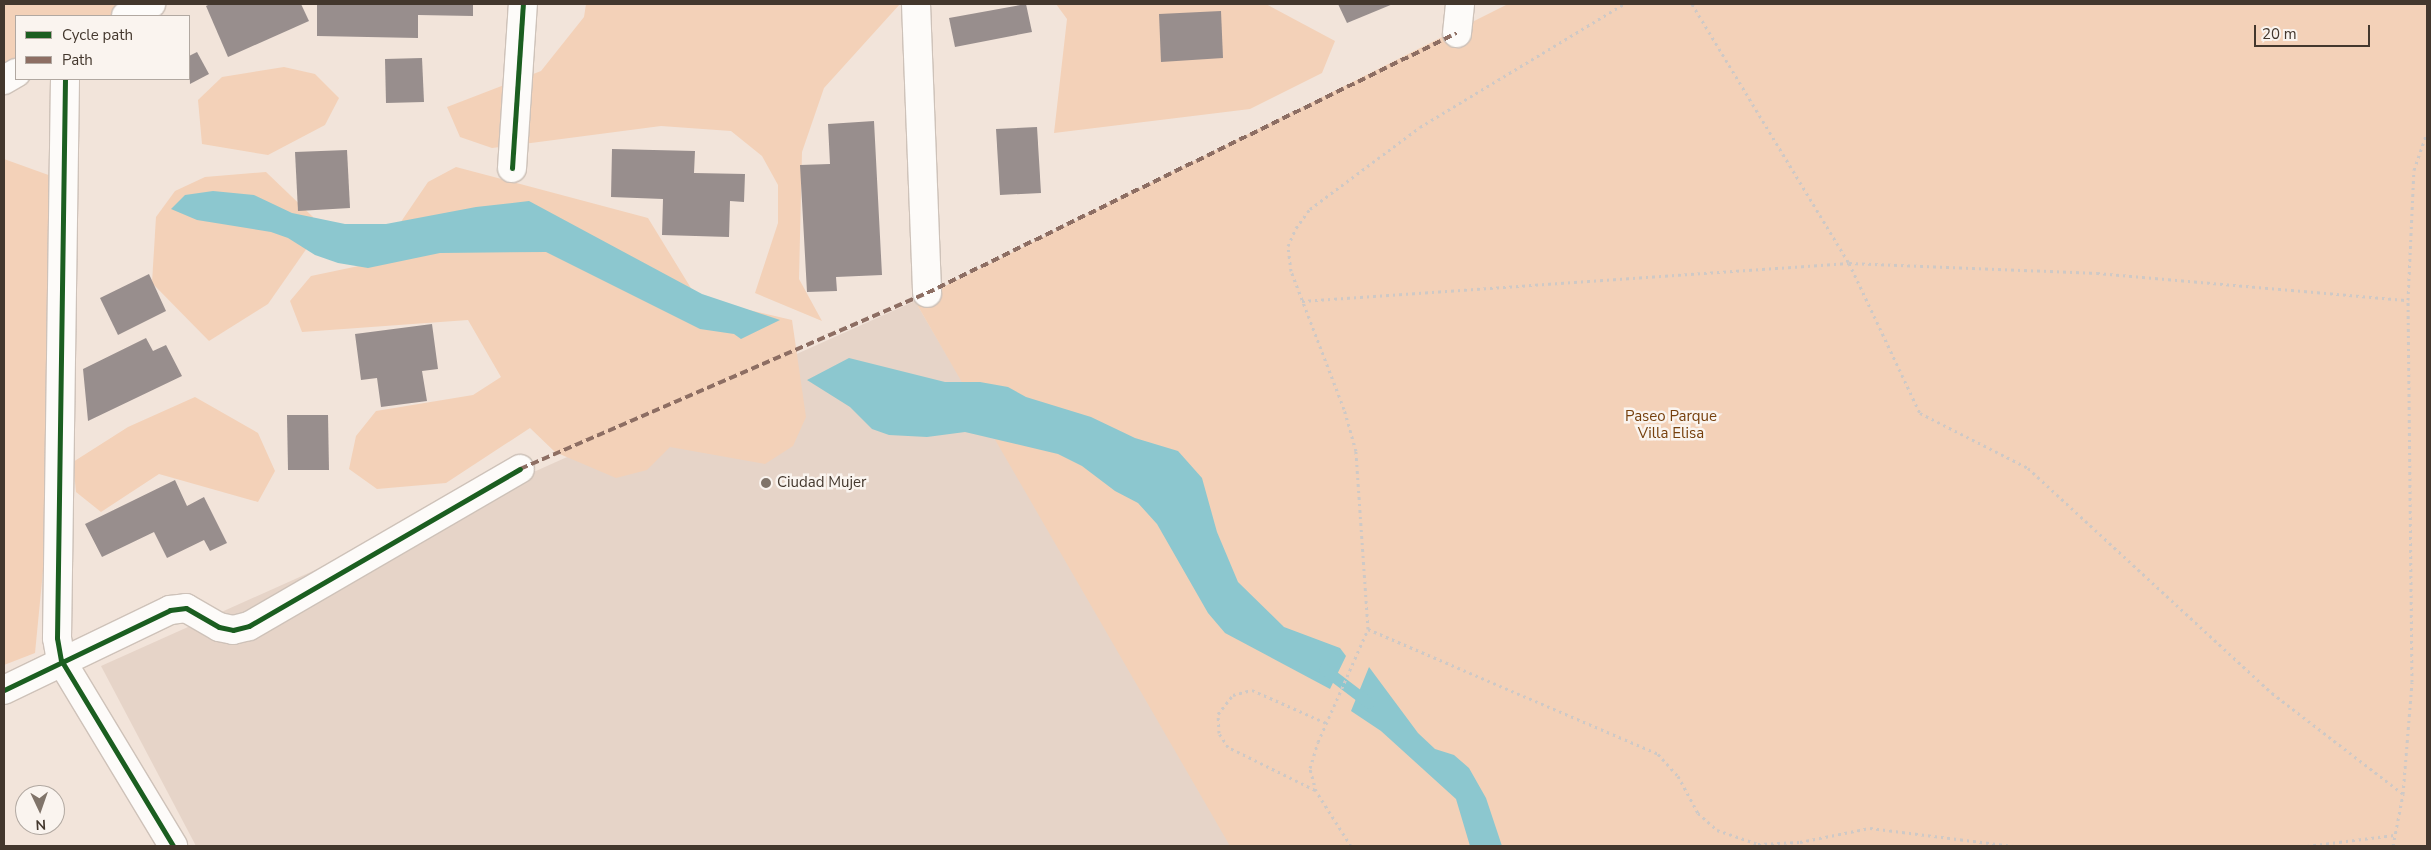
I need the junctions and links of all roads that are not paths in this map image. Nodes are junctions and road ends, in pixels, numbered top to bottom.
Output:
1 (151, 4) edge
2 (523, 4) edge
3 (916, 4) edge
4 (1460, 4) edge
5 (128, 15) edge
6 (1457, 33) dead end
7 (15, 74) edge
8 (4, 80) edge
9 (65, 80) edge
10 (512, 168) dead end
11 (927, 293) dead end
12 (520, 469) dead end
13 (61, 660) junction
14 (4, 690) edge
15 (173, 846) edge

1 - 5 street
2 - 10 street
3 - 11 street
4 - 6 street
7 - 8 street
9 - 13 street
12 - 13 street
13 - 14 street
13 - 15 street

